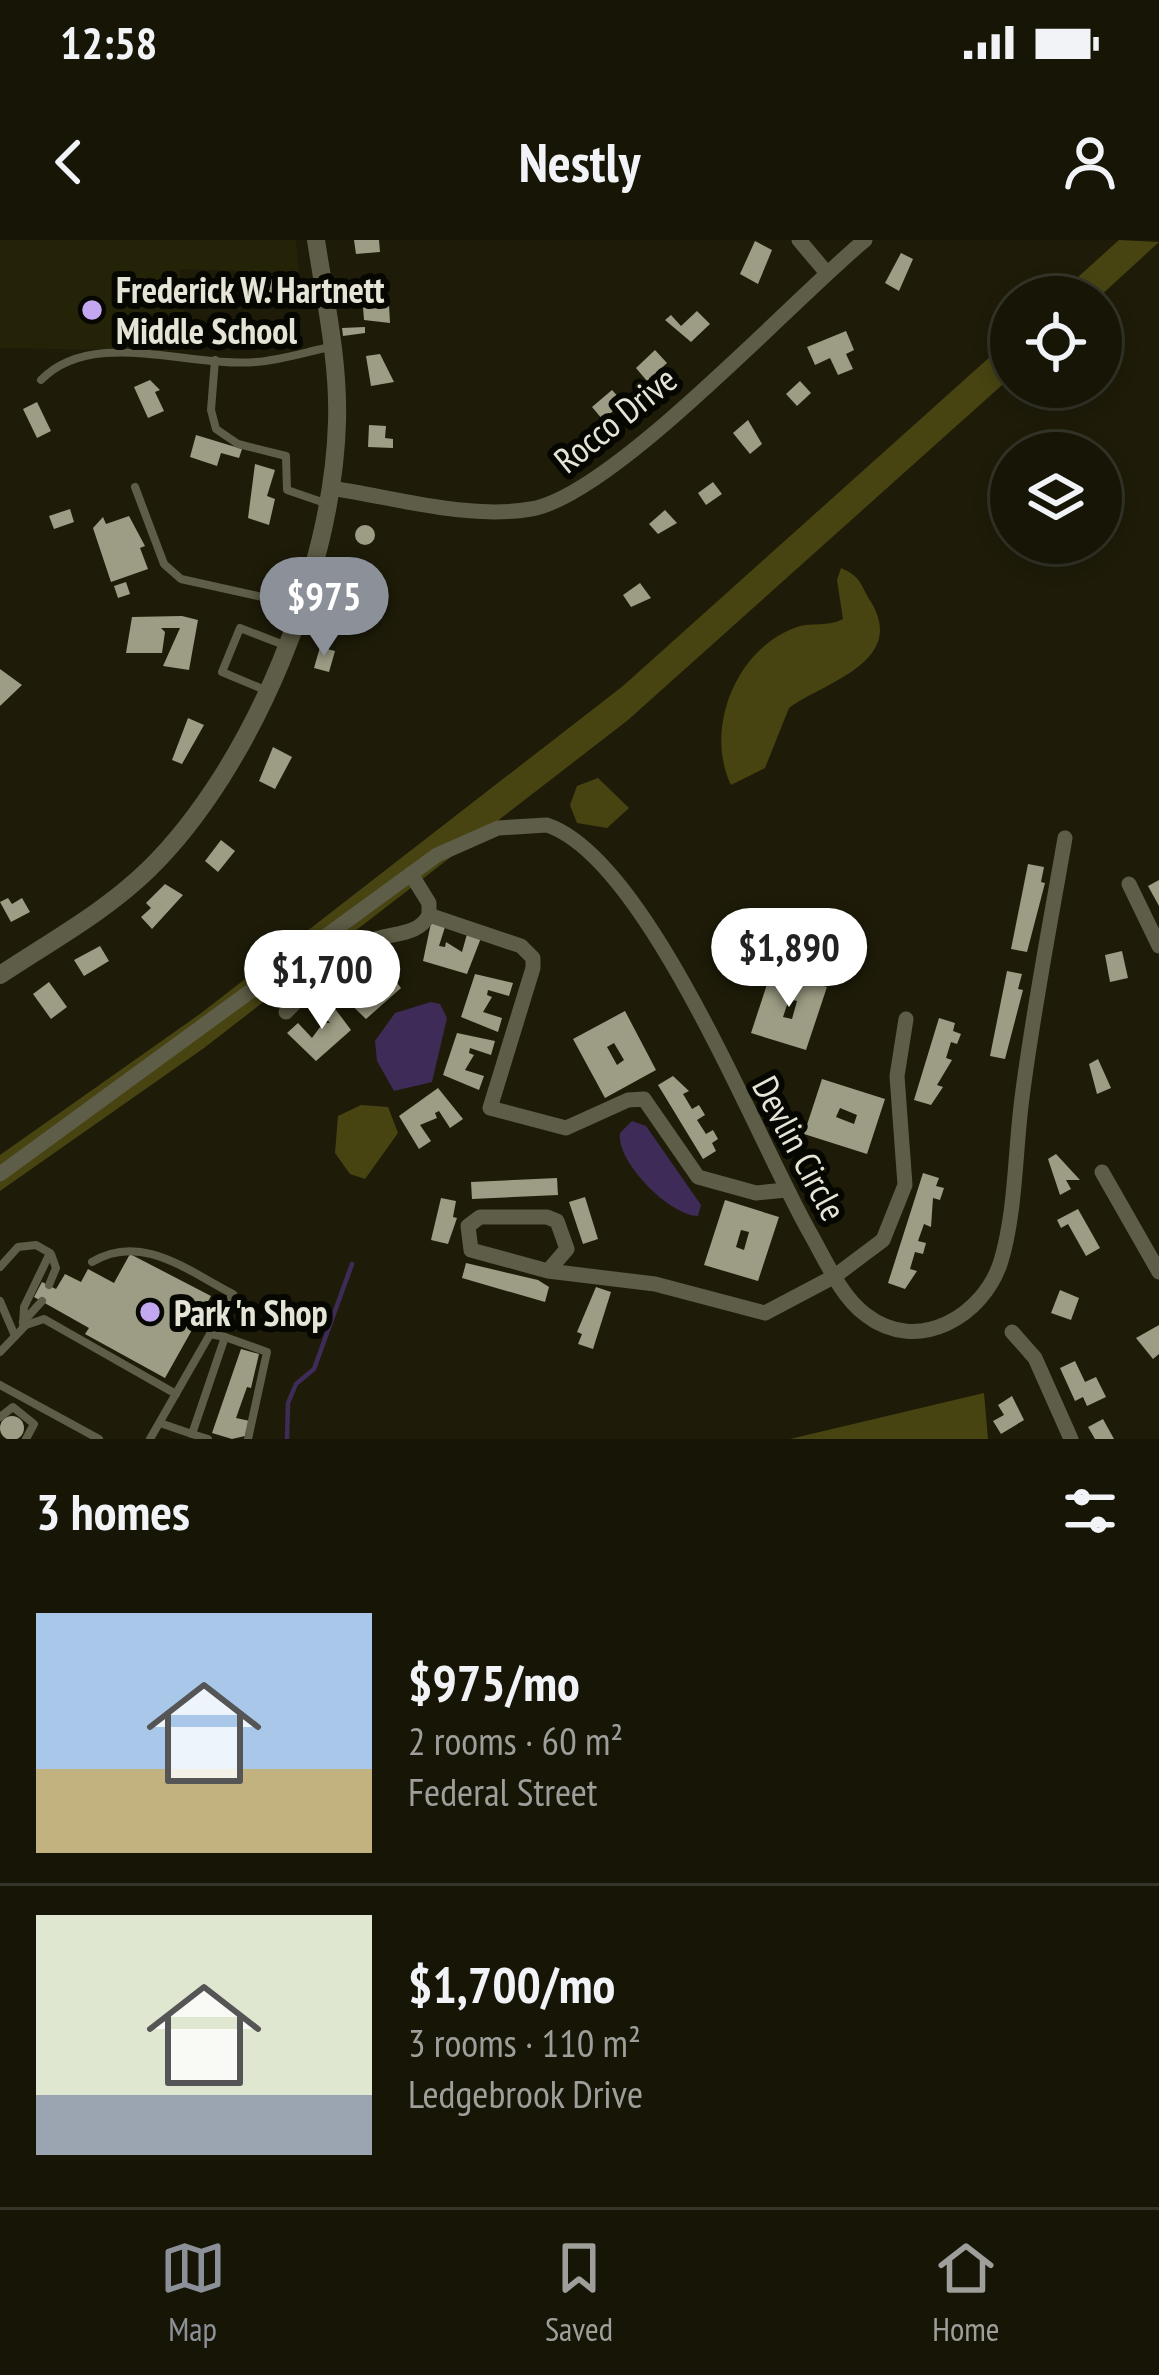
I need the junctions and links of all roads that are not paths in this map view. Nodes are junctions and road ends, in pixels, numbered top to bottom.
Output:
1 (316, 240) edge
2 (799, 240) edge
3 (865, 240) edge
4 (826, 272) junction
5 (331, 346) junction
6 (215, 360) junction
7 (41, 380) dead end
8 (135, 487) dead end
9 (328, 496) junction
10 (298, 605) junction
11 (284, 645) junction
12 (266, 691) junction
13 (1065, 838) dead end
14 (411, 874) junction
15 (1129, 884) dead end
16 (429, 915) junction
17 (1159, 946) edge
18 (0, 975) edge
19 (286, 1012) dead end
20 (906, 1019) dead end
21 (1102, 1172) dead end
22 (0, 1174) edge
23 (786, 1190) junction
24 (50, 1252) junction
25 (92, 1262) dead end
26 (0, 1268) edge
27 (548, 1271) junction
28 (1159, 1272) edge
29 (835, 1276) junction
30 (49, 1286) dead end
31 (0, 1301) edge
32 (42, 1301) dead end
33 (23, 1325) junction
34 (1012, 1332) dead end
35 (210, 1334) junction
36 (15, 1336) junction
37 (226, 1337) junction
38 (0, 1352) edge
39 (0, 1385) edge
40 (176, 1394) junction
41 (0, 1417) edge
42 (160, 1423) junction
43 (192, 1434) junction
44 (26, 1439) edge
45 (99, 1439) edge
46 (150, 1439) edge
47 (208, 1439) edge
48 (248, 1439) edge
49 (1071, 1439) edge

1 - 5 street
2 - 4 street
3 - 4 street, Rocco Drive
4 - 9 street, Rocco Drive
5 - 6 lane
5 - 9 street
6 - 7 lane
6 - 9 lane
8 - 10 lane
9 - 10 street
10 - 11 street
11 - 12 street
11 - 12 lane
12 - 18 street
13 - 29 street, Devlin Circle
14 - 16 street
14 - 22 street, Devlin Circle
14 - 23 street, Devlin Circle
15 - 17 street
16 - 19 street
16 - 23 street
20 - 29 street
21 - 28 street
23 - 29 street, Devlin Circle
24 - 26 lane
24 - 30 lane
24 - 33 lane
25 - 35 lane
27 - 27 street
27 - 29 street
31 - 36 lane
32 - 33 lane
33 - 36 lane
33 - 40 lane
34 - 49 street
35 - 37 lane
35 - 40 lane
36 - 38 lane
37 - 43 lane
37 - 48 lane
39 - 45 lane
40 - 42 lane
41 - 44 lane
42 - 43 lane
42 - 46 lane
43 - 47 lane

